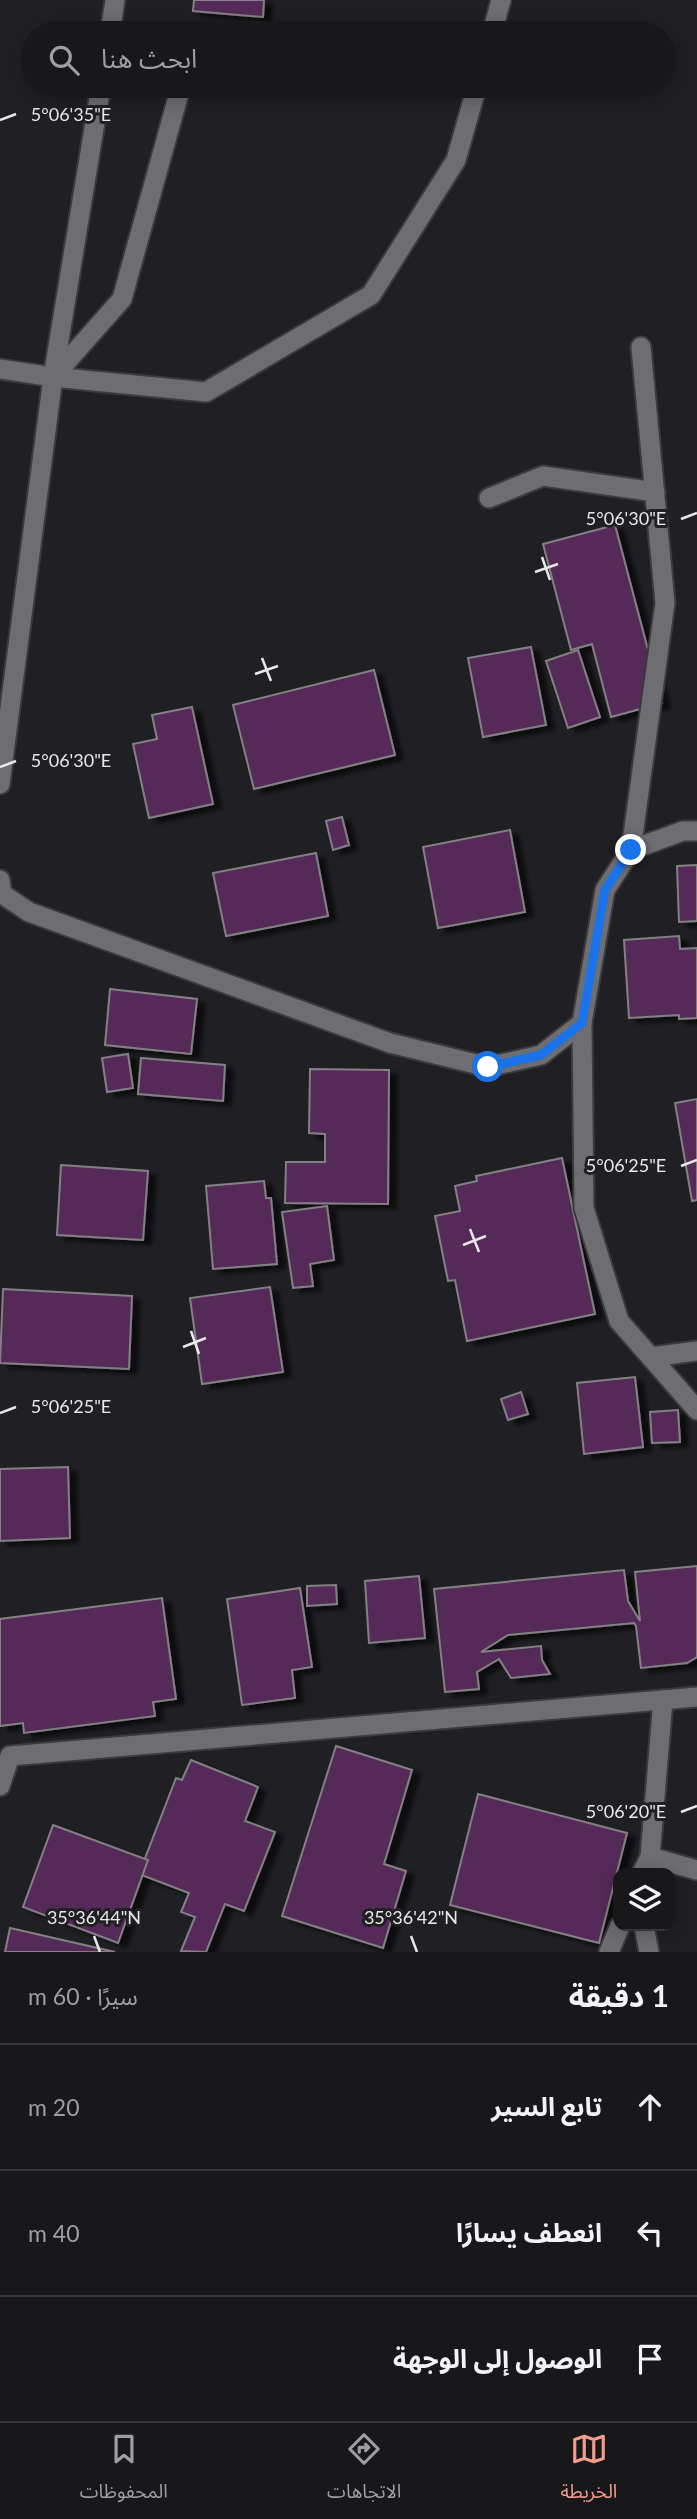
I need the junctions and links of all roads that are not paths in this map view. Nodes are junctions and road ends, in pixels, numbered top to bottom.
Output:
1 (115, 0) edge
2 (501, 0) edge
3 (112, 21) edge
4 (495, 21) edge
5 (99, 98) edge
6 (178, 98) edge
7 (474, 98) edge
8 (641, 347) dead end
9 (0, 369) edge
10 (52, 377) junction
11 (655, 492) junction
12 (489, 498) dead end
13 (0, 784) edge
14 (697, 831) edge
15 (631, 850) junction
16 (1, 889) edge
17 (582, 1023) junction
18 (697, 1351) edge
19 (651, 1357) junction
20 (697, 1410) edge
21 (697, 1698) edge
22 (663, 1700) junction
23 (0, 1786) edge
24 (646, 1865) edge
25 (697, 1870) edge
26 (618, 1931) edge
27 (645, 1931) edge
28 (609, 1952) edge
29 (649, 1952) edge

1 - 3 street
2 - 4 street
5 - 10 street
6 - 10 street
7 - 10 street
8 - 11 street
9 - 10 street
10 - 13 street
11 - 12 street
11 - 15 street
14 - 15 street
15 - 17 street
16 - 17 street
17 - 19 street
18 - 19 street
19 - 20 street
21 - 22 street
22 - 23 street
22 - 24 street
24 - 25 street
26 - 28 street
27 - 29 street

